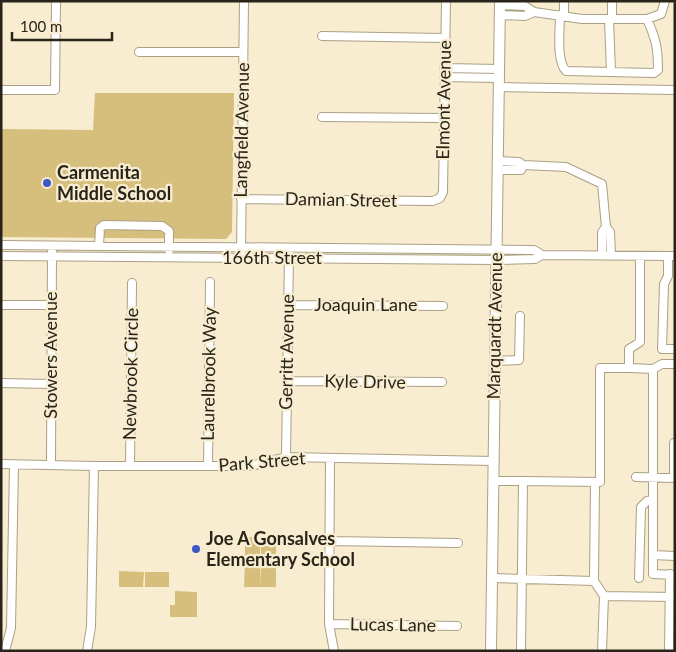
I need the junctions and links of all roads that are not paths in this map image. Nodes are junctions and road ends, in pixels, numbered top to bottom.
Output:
1 (56, 1) edge
2 (244, 1) edge
3 (446, 1) edge
4 (564, 1) edge
5 (612, 1) edge
6 (665, 1) edge
7 (499, 7) edge
8 (562, 16) junction
9 (611, 19) junction
10 (647, 20) junction
11 (322, 36) dead end
12 (445, 38) junction
13 (139, 52) dead end
14 (243, 52) junction
15 (444, 68) junction
16 (611, 72) junction
17 (444, 77) junction
18 (498, 78) junction
19 (1, 90) edge
20 (674, 90) edge
21 (322, 117) dead end
22 (444, 118) junction
23 (497, 165) junction
24 (440, 198) joint
25 (241, 199) junction
26 (1, 245) edge
27 (52, 245) junction
28 (99, 246) junction
29 (169, 246) junction
30 (241, 247) junction
31 (289, 248) junction
32 (496, 255) junction
33 (607, 255) junction
34 (1, 256) edge
35 (52, 256) junction
36 (640, 256) junction
37 (672, 256) edge
38 (169, 257) junction
39 (241, 258) junction
40 (289, 258) junction
41 (210, 282) dead end
42 (132, 283) dead end
43 (1, 305) edge
44 (52, 305) junction
45 (288, 305) junction
46 (443, 306) dead end
47 (520, 316) dead end
48 (675, 348) edge
49 (495, 361) junction
50 (675, 364) edge
51 (629, 368) junction
52 (653, 369) junction
53 (287, 381) junction
54 (442, 382) dead end
55 (1, 383) edge
56 (51, 384) junction
57 (674, 443) edge
58 (286, 457) junction
59 (330, 458) junction
60 (494, 461) junction
61 (1, 464) edge
62 (14, 465) junction
63 (51, 465) junction
64 (94, 466) junction
65 (130, 466) junction
66 (208, 466) junction
67 (636, 477) dead end
68 (653, 477) junction
69 (674, 478) edge
70 (494, 481) junction
71 (523, 481) junction
72 (595, 482) junction
73 (653, 500) junction
74 (330, 541) junction
75 (458, 543) dead end
76 (653, 555) junction
77 (675, 556) edge
78 (673, 574) edge
79 (492, 578) junction
80 (640, 578) dead end
81 (522, 579) junction
82 (594, 581) junction
83 (604, 596) junction
84 (672, 597) edge
85 (329, 624) junction
86 (456, 626) dead end
87 (4, 651) edge
88 (86, 651) edge
89 (334, 651) edge
90 (491, 651) edge
91 (521, 651) edge
92 (602, 651) edge
93 (669, 651) edge

1 - 19 street
2 - 14 street, Langfield Avenue
3 - 12 street, Elmont Avenue
4 - 8 street
5 - 9 street
6 - 10 street
7 - 8 street
7 - 18 main road, Marquardt Avenue
8 - 9 street
8 - 16 street
9 - 10 street
9 - 16 street
10 - 16 street
11 - 12 street
12 - 15 street, Elmont Avenue
13 - 14 street
14 - 25 street, Langfield Avenue
15 - 17 street, Elmont Avenue
15 - 18 street
17 - 18 street
17 - 22 street, Elmont Avenue
18 - 20 street
18 - 23 main road, Marquardt Avenue
21 - 22 street
22 - 24 street, Elmont Avenue
23 - 32 main road, Marquardt Avenue
23 - 33 street
24 - 25 street, Damian Street
25 - 30 street, Langfield Avenue
26 - 27 street, 166th Street
27 - 28 street, 166th Street
27 - 35 street, Stowers Avenue
28 - 29 street, 166th Street
28 - 29 street
29 - 30 street, 166th Street
29 - 38 street
30 - 31 street, 166th Street
30 - 39 street, Langfield Avenue
31 - 32 street, 166th Street
31 - 40 street, Gerritt Avenue
32 - 33 street, 166th Street
32 - 40 street, 166th Street
32 - 49 main road, Marquardt Avenue
33 - 36 street, 166th Street
34 - 35 street, 166th Street
35 - 38 street, 166th Street
35 - 44 street, Stowers Avenue
36 - 37 street, 166th Street
36 - 51 street
37 - 48 street
38 - 39 street, 166th Street
39 - 40 street, 166th Street
40 - 45 street, Gerritt Avenue
41 - 66 street, Laurelbrook Way
42 - 65 street, Newbrook Circle
43 - 44 street
44 - 56 street, Stowers Avenue
45 - 46 street, Joaquin Lane
45 - 53 street, Gerritt Avenue
47 - 49 street
49 - 60 main road, Marquardt Avenue
50 - 52 street
51 - 52 street
51 - 72 street
52 - 68 street
53 - 54 street, Kyle Drive
53 - 58 street, Gerritt Avenue
55 - 56 street
56 - 63 street, Stowers Avenue
57 - 69 street
58 - 59 street, Park Street
58 - 66 street, Park Street
59 - 60 street, Park Street
59 - 74 street
60 - 70 main road, Marquardt Avenue
61 - 62 street, Park Street
62 - 63 street, Park Street
62 - 87 street
63 - 64 street, Park Street
64 - 65 street, Park Street
64 - 88 street
65 - 66 street, Park Street
67 - 68 street
68 - 69 street
68 - 73 street
70 - 71 street
70 - 79 main road, Marquardt Avenue
71 - 72 street
71 - 81 street
72 - 82 street
73 - 76 street
73 - 80 street
74 - 75 street
74 - 85 street
76 - 77 street
76 - 78 street
78 - 84 street
79 - 81 street
79 - 90 main road, Marquardt Avenue
81 - 82 street
81 - 91 street
82 - 83 street
83 - 84 street
83 - 92 street
84 - 93 street
85 - 86 street, Lucas Lane
85 - 89 street

